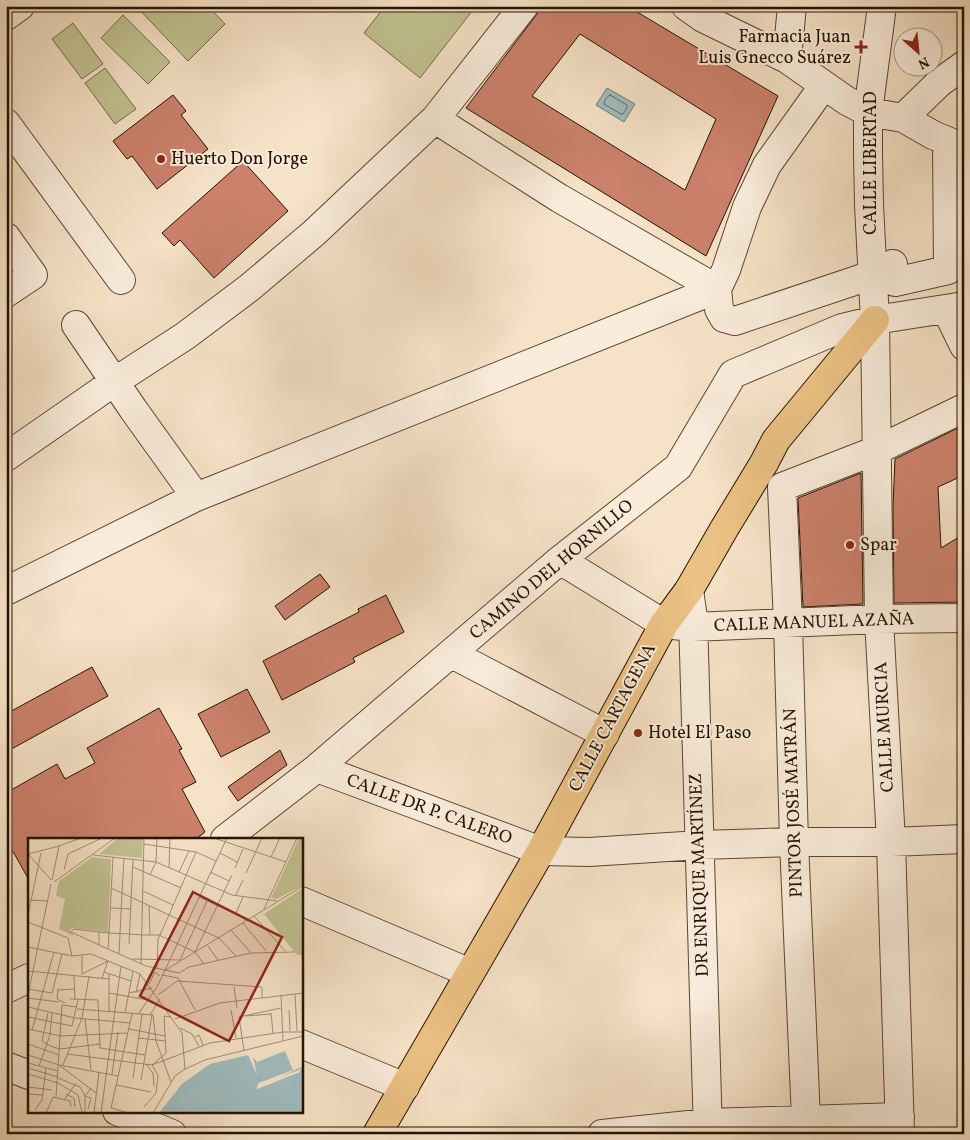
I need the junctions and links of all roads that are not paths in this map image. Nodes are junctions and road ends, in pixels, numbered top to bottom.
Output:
1 (20, 6) edge
2 (524, 6) edge
3 (792, 6) edge
4 (882, 6) edge
5 (698, 10) edge
6 (6, 16) edge
7 (787, 59) junction
8 (964, 65) edge
9 (824, 85) junction
10 (868, 112) junction
11 (903, 118) junction
12 (434, 119) junction
13 (6, 123) edge
14 (948, 141) edge
15 (11, 254) edge
16 (883, 269) junction
17 (121, 280) dead end
18 (717, 289) junction
19 (6, 293) edge
20 (955, 308) edge
21 (876, 320) junction
22 (76, 325) dead end
23 (964, 346) edge
24 (114, 382) junction
25 (964, 408) edge
26 (877, 450) junction
27 (6, 457) edge
28 (764, 464) junction
29 (782, 487) junction
30 (196, 497) junction
31 (560, 560) junction
32 (689, 590) junction
33 (6, 591) edge
34 (964, 618) edge
35 (879, 619) junction
36 (788, 623) junction
37 (664, 624) junction
38 (692, 627) junction
39 (452, 654) junction
40 (605, 734) junction
41 (318, 768) junction
42 (227, 838) edge
43 (964, 838) edge
44 (794, 842) junction
45 (891, 842) junction
46 (700, 845) junction
47 (541, 852) junction
48 (302, 901) edge
49 (470, 973) junction
50 (28, 978) edge
51 (6, 989) edge
52 (302, 1044) edge
53 (6, 1066) edge
54 (28, 1075) edge
55 (405, 1087) junction
56 (119, 1112) edge
57 (806, 1119) junction
58 (900, 1125) edge
59 (708, 1128) edge
60 (172, 1134) edge
61 (377, 1134) edge
62 (602, 1134) edge

1 - 6 street
2 - 12 street
3 - 7 street
4 - 10 street, CALLE LIBERTAD
5 - 7 street
7 - 9 street
8 - 11 street
9 - 10 street
9 - 18 street
10 - 11 street
10 - 16 street, CALLE LIBERTAD
11 - 14 street
12 - 18 street
12 - 24 street
13 - 17 street
14 - 16 street
15 - 19 street
16 - 18 street
16 - 21 street, CALLE LIBERTAD
18 - 30 street
20 - 21 street, CAMINO DEL HORNILLO
20 - 23 street
21 - 26 street, CALLE MURCIA
21 - 28 main road, CALLE CARTAGENA
21 - 31 street, CAMINO DEL HORNILLO
22 - 24 street
24 - 27 street
24 - 30 street
25 - 26 street
26 - 29 street
26 - 35 street, CALLE MURCIA
28 - 29 street
28 - 32 main road, CALLE CARTAGENA
29 - 36 street, PINTOR JOSÉ MATRÁN
30 - 33 street
31 - 37 street
31 - 39 street, CAMINO DEL HORNILLO
32 - 37 main road, CALLE CARTAGENA
32 - 38 street, DR ENRIQUE MARTÍNEZ
34 - 35 street, CALLE MANUEL AZAÑA
35 - 36 street, CALLE MANUEL AZAÑA
35 - 45 street, CALLE MURCIA
36 - 38 street, CALLE MANUEL AZAÑA
36 - 44 street, PINTOR JOSÉ MATRÁN
37 - 38 street, CALLE MANUEL AZAÑA
37 - 40 main road, CALLE CARTAGENA
38 - 46 street, DR ENRIQUE MARTÍNEZ
39 - 40 street
39 - 41 street, CAMINO DEL HORNILLO
40 - 47 main road, CALLE CARTAGENA
41 - 42 street, CAMINO DEL HORNILLO
41 - 47 street, CALLE DR P. CALERO
43 - 45 street
44 - 45 street
44 - 46 street
44 - 57 street, PINTOR JOSÉ MATRÁN
45 - 58 street, CALLE MURCIA
46 - 47 street
46 - 59 street, DR ENRIQUE MARTÍNEZ
47 - 49 main road, CALLE CARTAGENA
48 - 49 street
49 - 55 main road, CALLE CARTAGENA
50 - 51 street
52 - 55 street
53 - 54 street
55 - 61 main road, CALLE CARTAGENA
56 - 60 street
57 - 58 street
57 - 59 street
59 - 62 street

